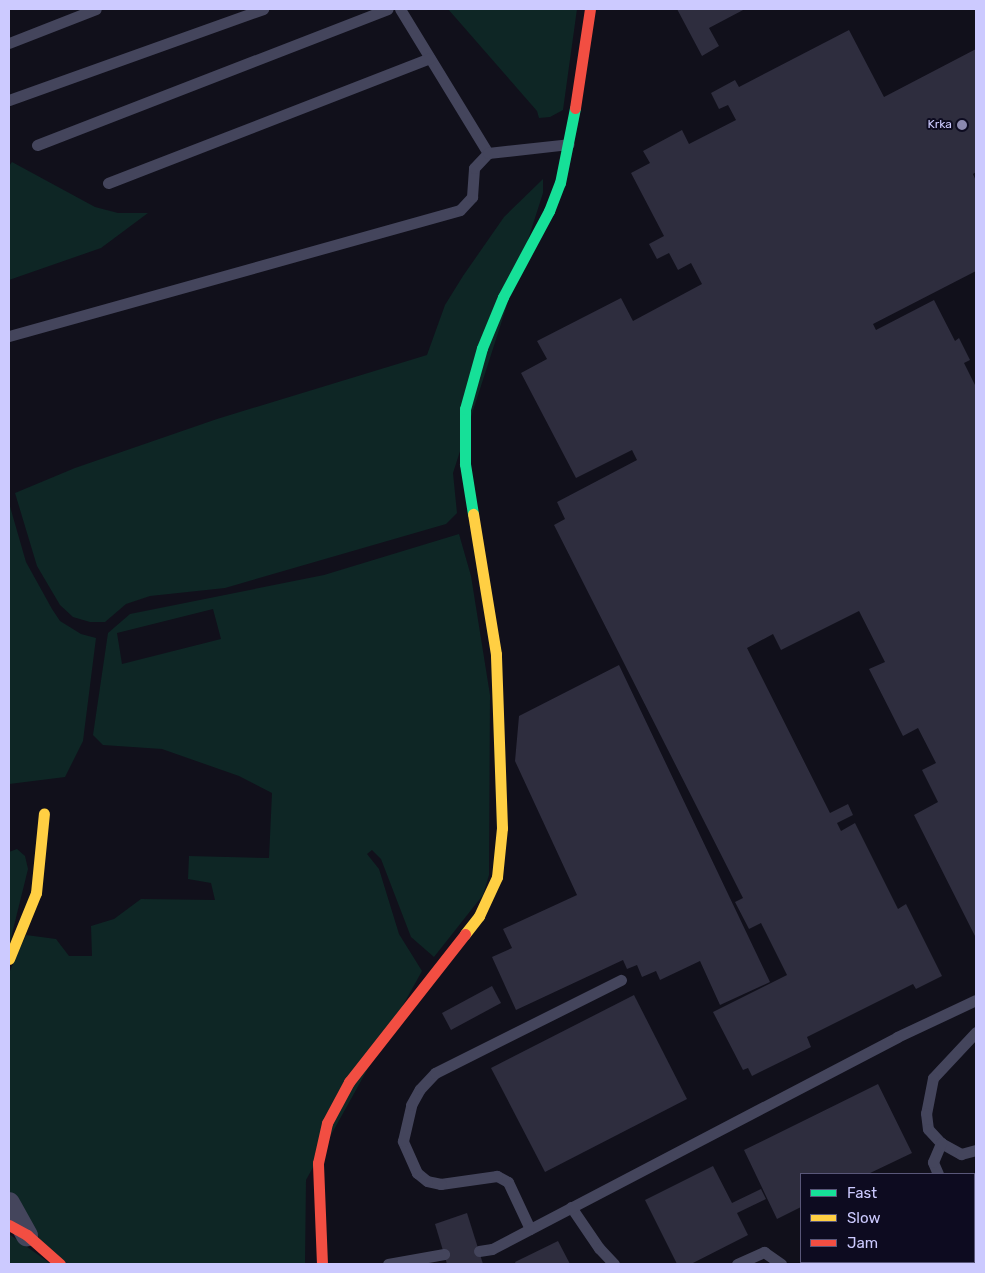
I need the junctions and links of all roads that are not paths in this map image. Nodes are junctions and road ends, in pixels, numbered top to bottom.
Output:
1 (96, 9) edge
2 (263, 9) edge
3 (388, 9) edge
4 (400, 9) edge
5 (590, 9) edge
6 (9, 43) edge
7 (430, 58) junction
8 (9, 100) edge
9 (569, 144) junction
10 (37, 145) dead end
11 (488, 153) junction
12 (108, 184) dead end
13 (9, 336) edge
14 (44, 813) dead end
15 (9, 959) edge
16 (621, 980) dead end
17 (976, 1000) edge
18 (976, 1032) edge
19 (941, 1143) junction
20 (976, 1150) edge
21 (938, 1173) edge
22 (9, 1203) edge
23 (571, 1207) junction
24 (530, 1229) junction
25 (18, 1230) edge
26 (478, 1251) dead end
27 (444, 1254) dead end
28 (407, 1263) edge
29 (608, 1263) edge
30 (60, 1264) edge
31 (322, 1264) edge
32 (388, 1264) edge
33 (737, 1264) edge
34 (781, 1264) edge

1 - 6 lane
2 - 8 lane
3 - 10 lane
4 - 7 lane
5 - 9 street
7 - 11 lane
7 - 12 lane
9 - 11 lane
9 - 31 street
11 - 13 lane
14 - 15 street
16 - 24 lane
17 - 23 lane
18 - 19 lane
19 - 20 lane
19 - 21 lane
22 - 25 street
23 - 24 lane
23 - 29 lane
24 - 26 lane
25 - 30 street
27 - 28 lane
28 - 32 lane
33 - 34 lane

